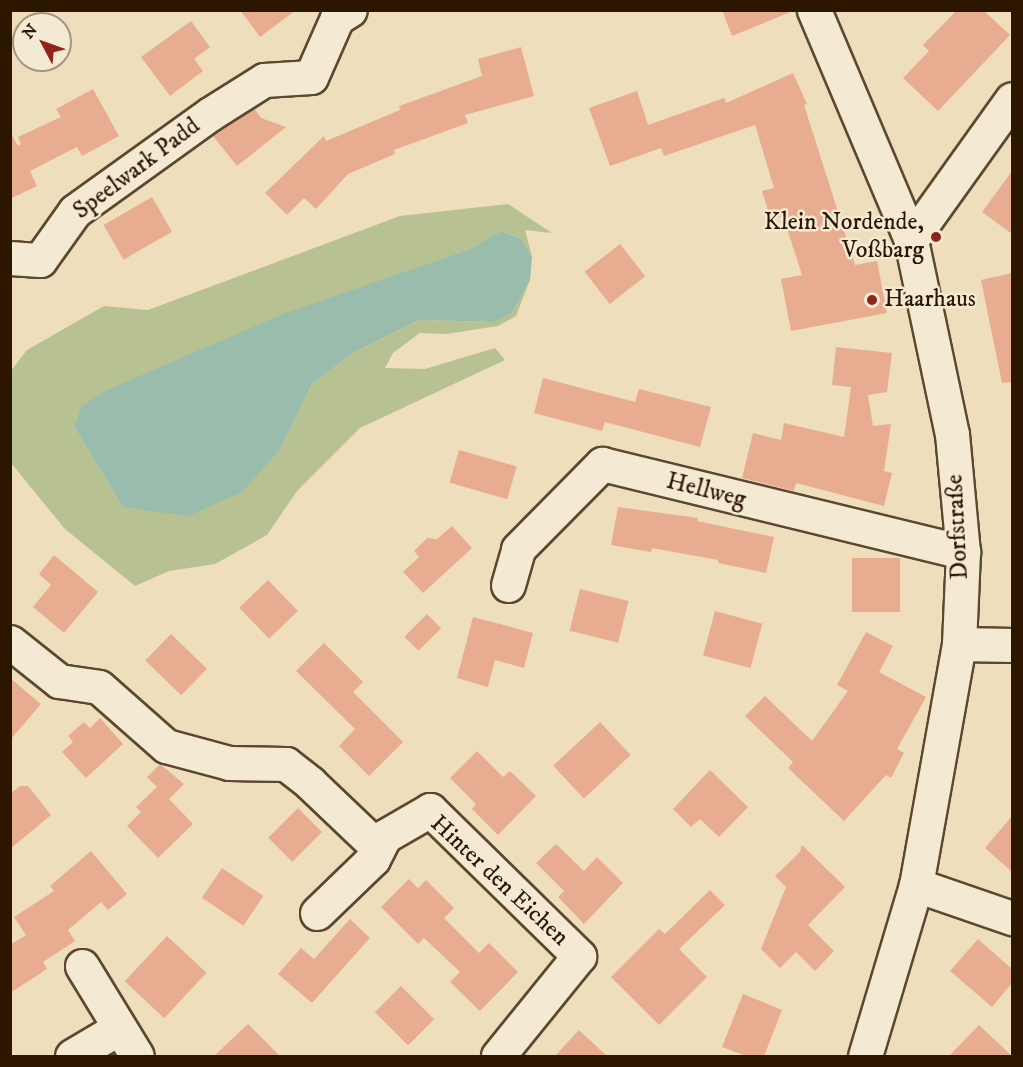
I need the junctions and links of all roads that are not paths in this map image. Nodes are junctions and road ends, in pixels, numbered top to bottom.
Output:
1 (350, 10) edge
2 (814, 10) edge
3 (1012, 99) edge
4 (911, 240) junction
5 (10, 258) edge
6 (963, 552) junction
7 (508, 585) dead end
8 (10, 642) edge
9 (959, 644) junction
10 (1012, 645) edge
11 (384, 837) junction
12 (916, 885) junction
13 (317, 913) dead end
14 (1012, 918) edge
15 (82, 966) dead end
16 (119, 1028) junction
17 (72, 1056) edge
18 (137, 1056) edge
19 (498, 1056) edge
20 (865, 1056) edge

1 - 5 street, Speelwark Padd
2 - 4 street, Dorfstraße
3 - 4 street
4 - 6 street, Dorfstraße
6 - 7 street, Hellweg
6 - 9 street, Dorfstraße
8 - 11 street
9 - 10 street
9 - 12 street, Dorfstraße
11 - 13 street
11 - 19 street, Hinter den Eichen
12 - 14 street
12 - 20 street, Dorfstraße
15 - 16 street
16 - 17 street
16 - 18 street

